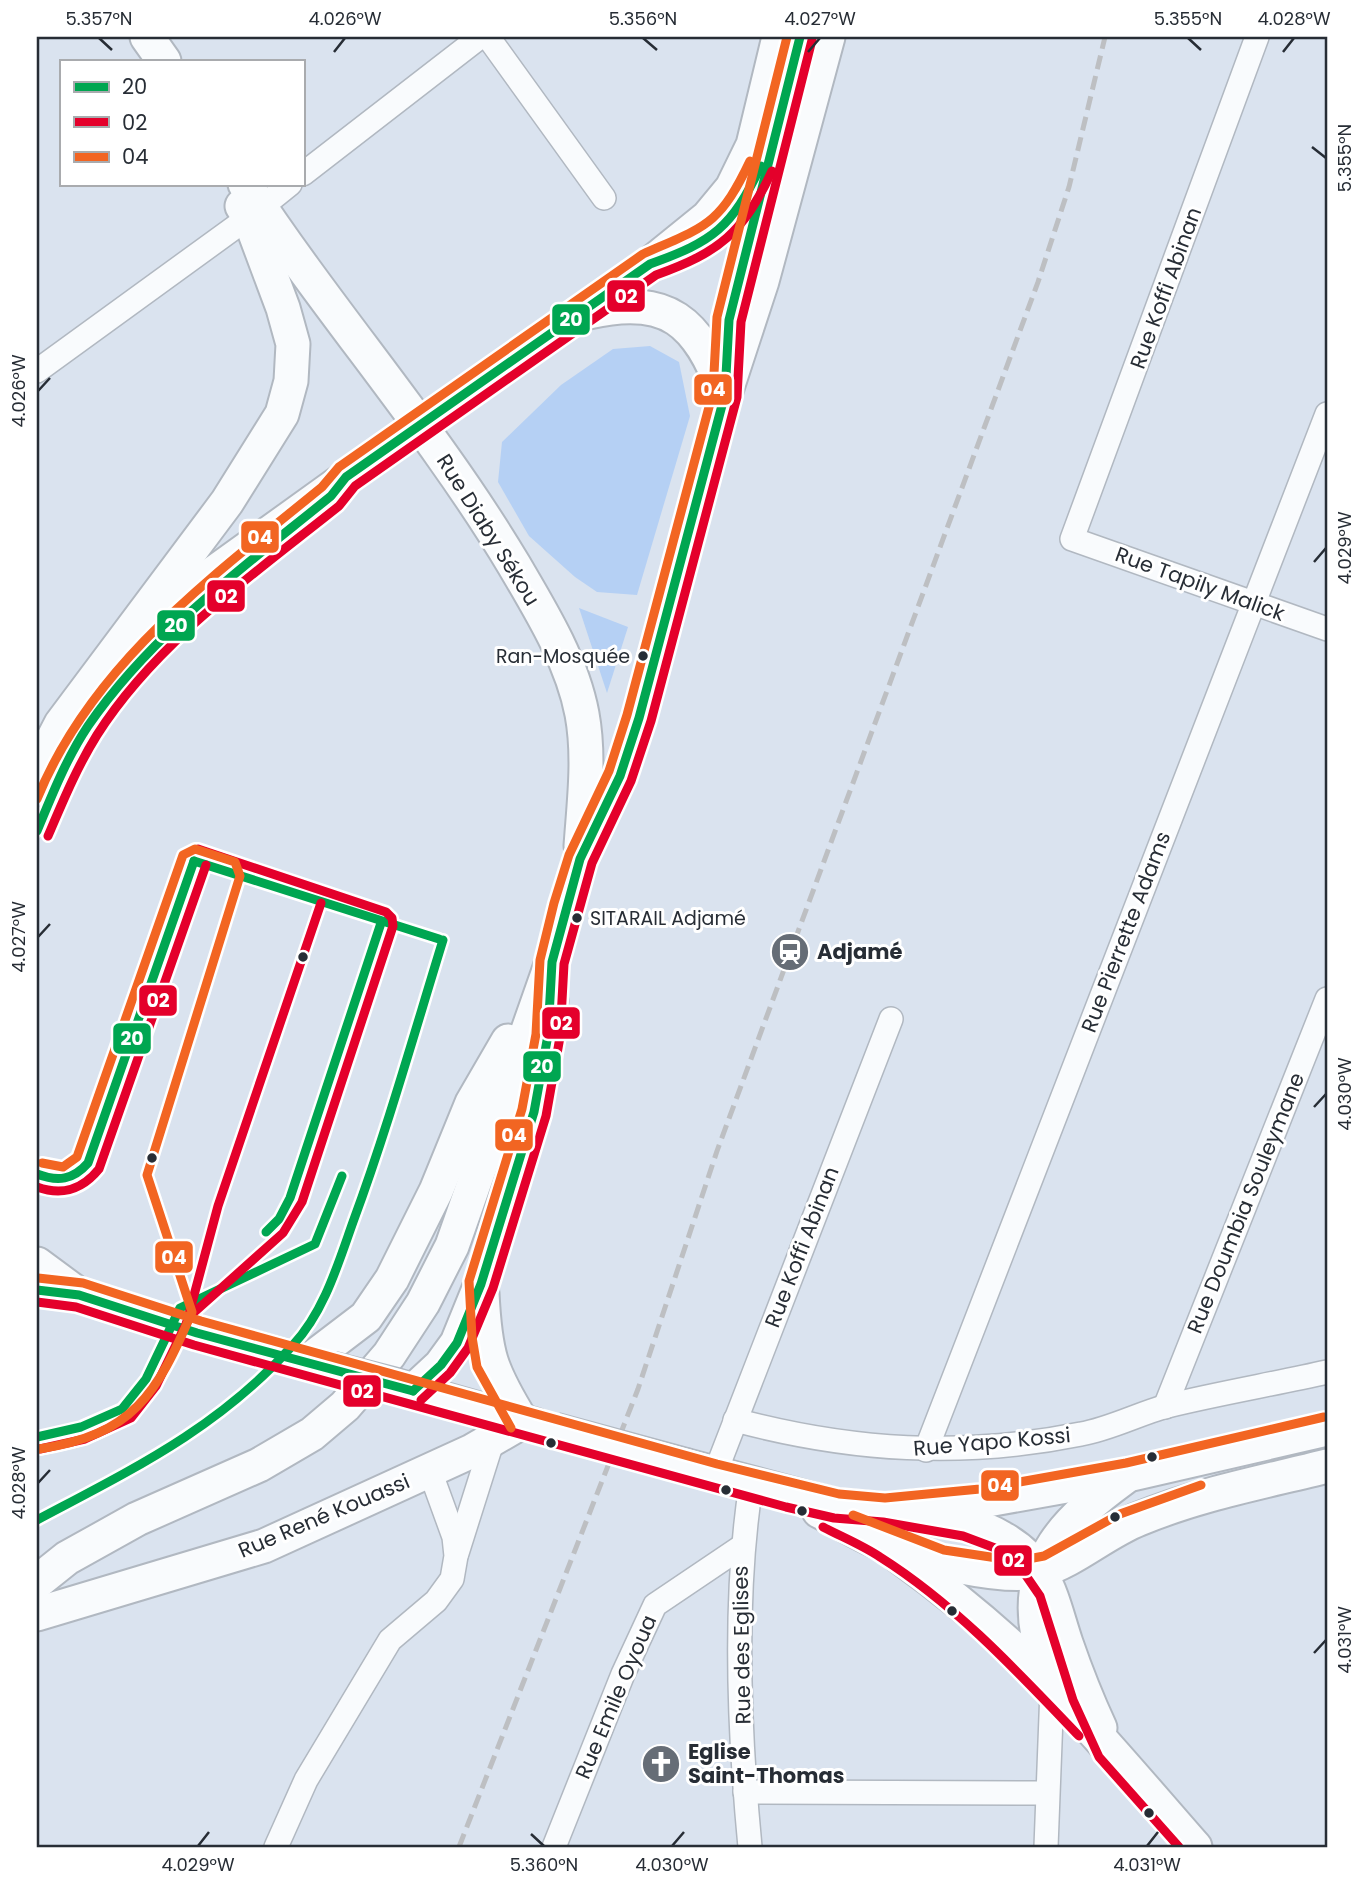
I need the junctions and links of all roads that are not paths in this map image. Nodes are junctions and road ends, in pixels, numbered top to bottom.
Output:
1 (121, 37) edge
2 (147, 37) edge
3 (480, 37) edge
4 (488, 37) edge
5 (779, 37) edge
6 (828, 37) edge
7 (1257, 37) edge
8 (136, 60) edge
9 (163, 60) edge
10 (304, 173) edge
11 (228, 186) edge
12 (286, 186) edge
13 (604, 198) dead end
14 (251, 202) edge
15 (576, 315) junction
16 (37, 371) edge
17 (725, 394) junction
18 (1327, 414) edge
19 (1072, 539) joint
20 (1254, 603) junction
21 (1327, 629) edge
22 (129, 634) junction
23 (37, 770) edge
24 (580, 859) junction
25 (552, 962) junction
26 (539, 994) junction
27 (1327, 999) edge
28 (891, 1019) dead end
29 (37, 1264) edge
30 (481, 1284) junction
31 (298, 1359) junction
32 (1327, 1372) edge
33 (405, 1388) junction
34 (1165, 1407) junction
35 (735, 1420) junction
36 (522, 1422) junction
37 (1327, 1429) edge
38 (494, 1439) junction
39 (926, 1450) junction
40 (1327, 1466) edge
41 (430, 1471) junction
42 (701, 1471) junction
43 (1128, 1475) junction
44 (751, 1485) junction
45 (789, 1495) junction
46 (885, 1510) junction
47 (1112, 1532) junction
48 (885, 1546) junction
49 (741, 1547) junction
50 (456, 1556) junction
51 (1039, 1571) junction
52 (37, 1582) edge
53 (37, 1614) edge
54 (1060, 1617) junction
55 (1052, 1690) junction
56 (1110, 1751) junction
57 (745, 1793) junction
58 (1046, 1793) junction
59 (568, 1816) junction
60 (276, 1847) edge
61 (554, 1847) edge
62 (572, 1847) edge
63 (750, 1847) edge
64 (1046, 1847) edge
65 (1195, 1847) edge

1 - 8 main road
2 - 9 main road
3 - 10 street
4 - 13 street
5 - 15 main road
6 - 17 main road
7 - 19 street, Rue Koffi Abinan
11 - 14 main road
12 - 14 street
14 - 16 street
14 - 22 main road
14 - 24 main road, Rue Diaby Sékou
15 - 17 main road
15 - 22 main road, bridge
17 - 24 main road
18 - 20 street, Rue Pierrette Adams
19 - 20 street, Rue Tapily Malick
20 - 21 street, Rue Tapily Malick
20 - 39 street, Rue Pierrette Adams
22 - 23 main road
24 - 25 main road
25 - 26 main road
25 - 30 main road
26 - 31 main road
26 - 52 main road
27 - 34 street, Rue Doumbia Souleymane
28 - 35 street, Rue Koffi Abinan
29 - 31 main road
30 - 33 main road
30 - 36 main road
31 - 33 main road, bridge
32 - 34 street, Rue Yapo Kossi
33 - 36 main road
34 - 39 street, Rue Yapo Kossi
35 - 39 street, Rue Yapo Kossi
35 - 42 street, Rue Koffi Abinan
36 - 38 main road, Rue René Kouassi
36 - 42 main road, bridge
37 - 43 main road
38 - 41 main road, Rue René Kouassi
38 - 50 street
40 - 47 main road
41 - 50 street
41 - 53 main road, Rue René Kouassi
42 - 44 main road
43 - 46 main road
43 - 51 main road
44 - 45 main road
44 - 49 street, Rue des Eglises
45 - 46 main road
45 - 48 main road
46 - 51 main road
47 - 51 main road
47 - 54 main road
48 - 51 main road
48 - 55 main road
49 - 57 street, Rue des Eglises
49 - 59 street, Rue Emile Oyoua
50 - 60 street
51 - 54 main road
51 - 55 main road
54 - 56 main road
55 - 56 main road
55 - 58 street
56 - 65 main road
57 - 58 street
57 - 63 street, Rue des Eglises
58 - 64 street
59 - 61 street, Rue Emile Oyoua
59 - 62 street

